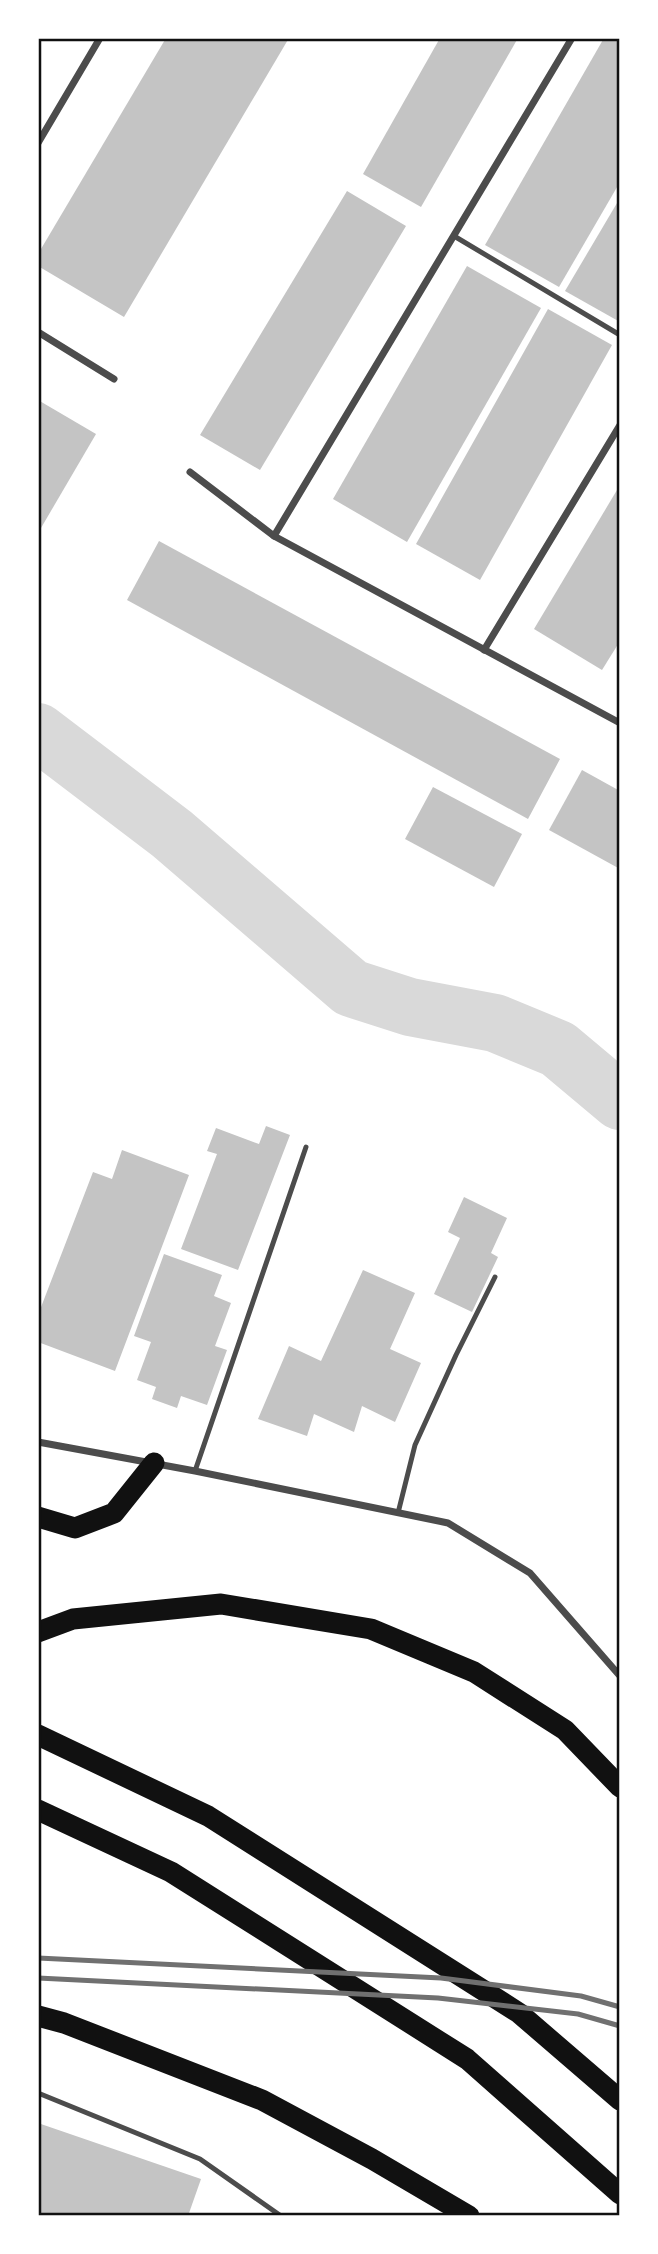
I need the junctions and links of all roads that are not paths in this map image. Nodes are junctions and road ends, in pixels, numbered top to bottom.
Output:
1 (100, 38) edge
2 (572, 38) edge
3 (38, 143) edge
4 (454, 236) junction
5 (38, 332) edge
6 (620, 335) edge
7 (114, 379) dead end
8 (620, 425) edge
9 (190, 472) dead end
10 (274, 536) junction
11 (484, 650) junction
12 (620, 723) edge
13 (306, 1147) dead end
14 (495, 1277) dead end
15 (38, 1442) edge
16 (154, 1463) junction
17 (195, 1471) junction
18 (398, 1513) junction
19 (38, 1517) edge
20 (38, 1632) edge
21 (620, 1676) edge
22 (38, 1735) edge
23 (620, 1787) edge
24 (38, 1810) edge
25 (38, 2016) edge
26 (38, 2093) edge
27 (620, 2100) edge
28 (620, 2194) edge
29 (281, 2216) edge
30 (469, 2216) edge

1 - 3 street
2 - 4 street
4 - 6 lane
4 - 10 street
5 - 7 street
8 - 11 street
9 - 10 street
10 - 11 street
11 - 12 street
13 - 17 lane
14 - 18 lane
15 - 16 street
16 - 17 street
16 - 19 highway
17 - 18 street
18 - 21 street
20 - 23 highway
22 - 27 highway
24 - 28 highway
25 - 30 highway
26 - 29 lane

